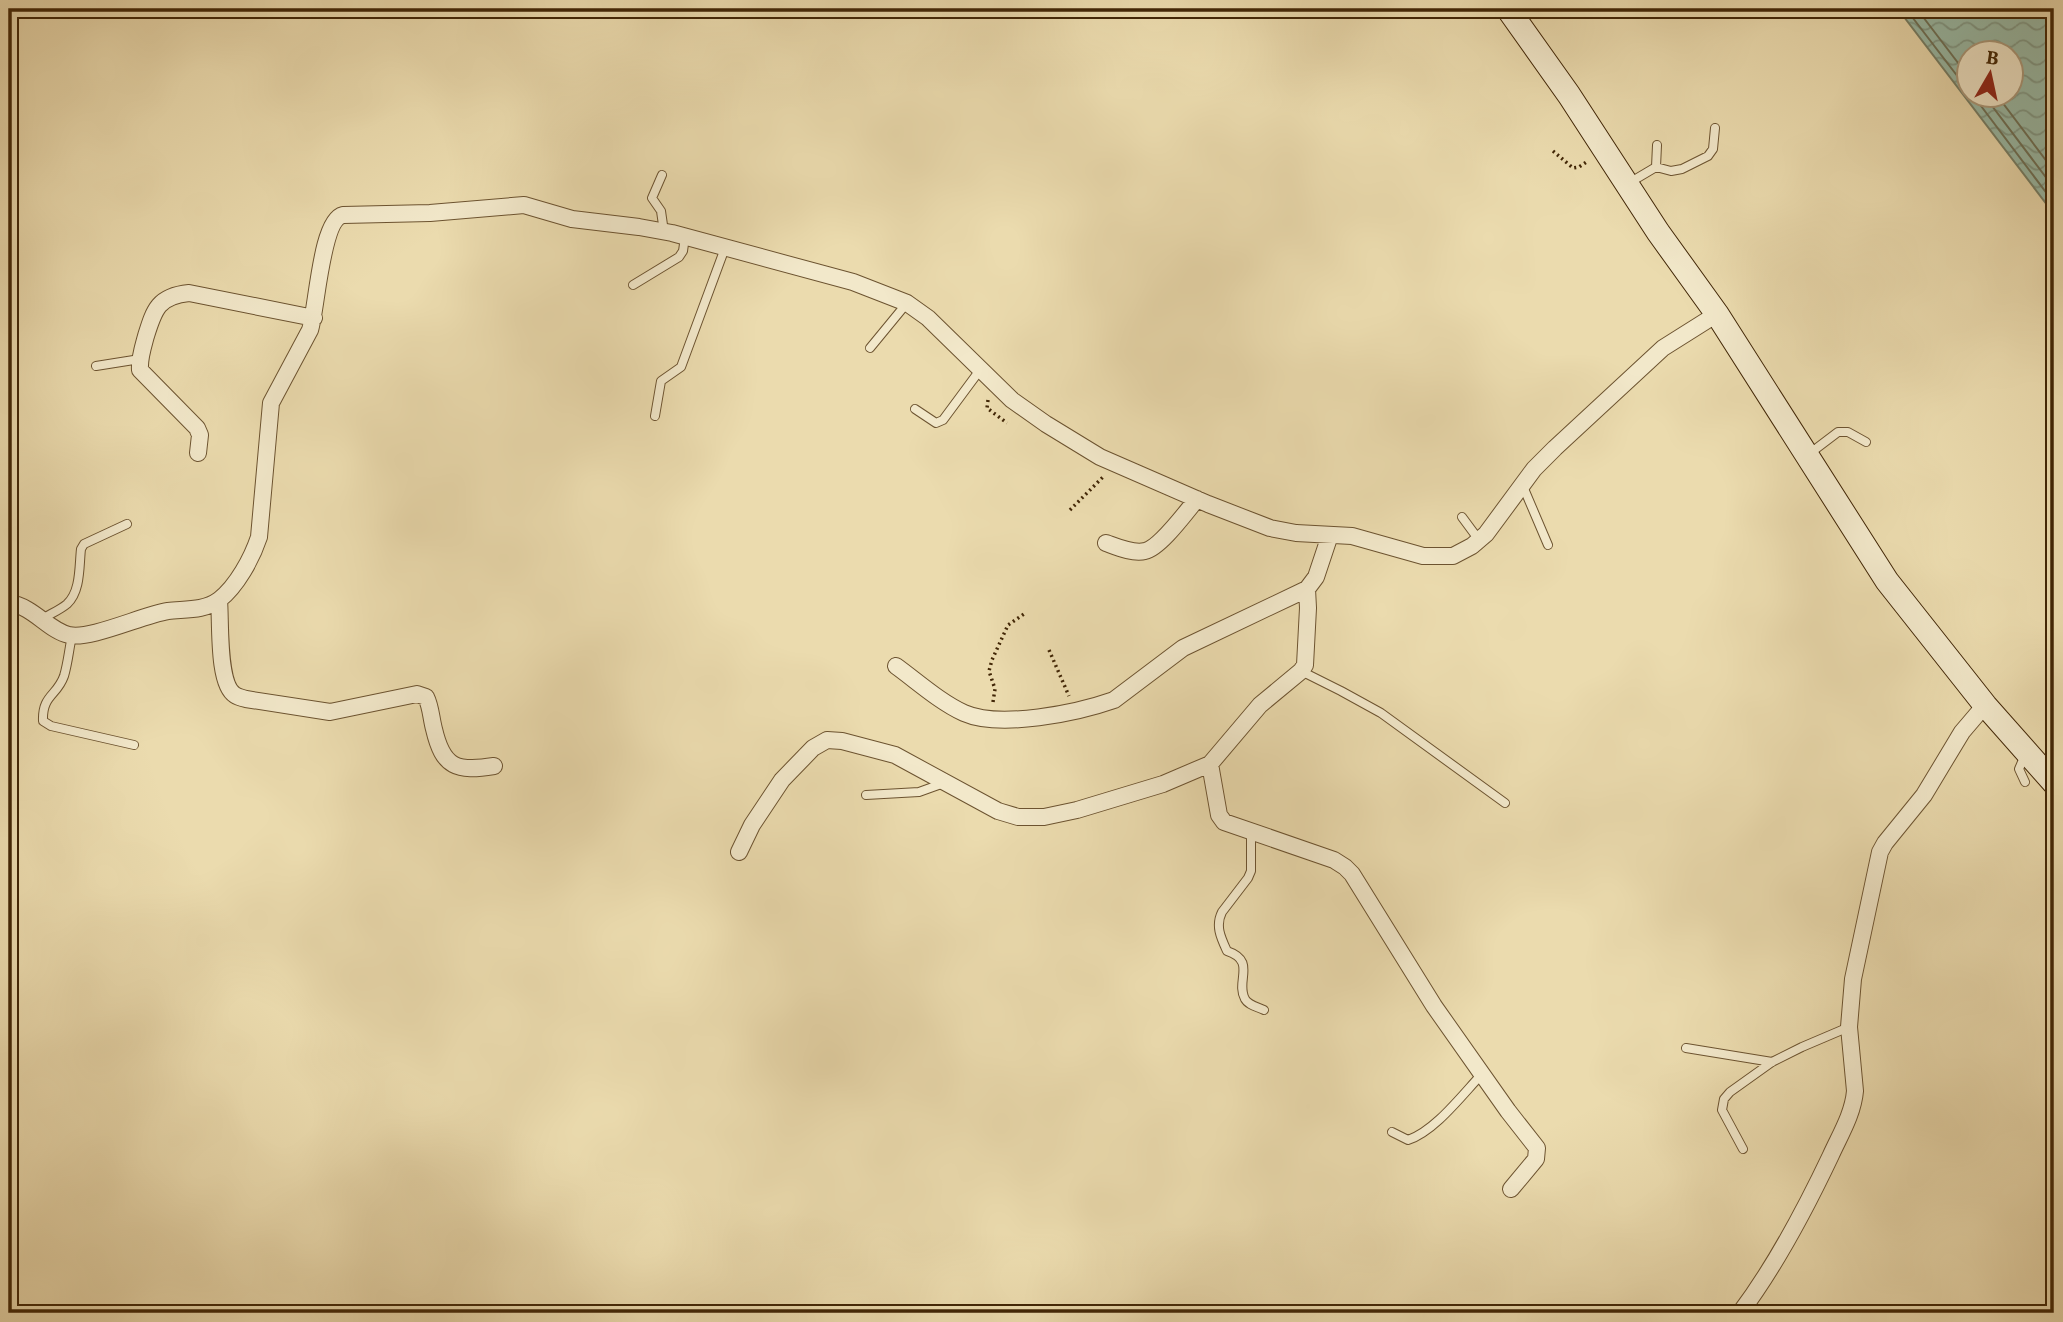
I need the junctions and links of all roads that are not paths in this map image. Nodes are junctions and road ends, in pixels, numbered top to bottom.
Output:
1 (1508, 9) edge
2 (1715, 128) dead end
3 (1657, 145) dead end
4 (1656, 167) junction
5 (662, 175) dead end
6 (1626, 184) junction
7 (664, 232) junction
8 (685, 237) junction
9 (725, 248) junction
10 (633, 285) dead end
11 (907, 303) junction
12 (1717, 314) junction
13 (314, 318) junction
14 (870, 348) dead end
15 (141, 359) junction
16 (96, 366) dead end
17 (980, 370) junction
18 (915, 409) dead end
19 (655, 416) dead end
20 (1866, 442) dead end
21 (198, 453) dead end
22 (1807, 456) junction
23 (1522, 484) junction
24 (1197, 499) junction
25 (1462, 517) dead end
26 (127, 524) dead end
27 (1330, 535) junction
28 (1479, 540) junction
29 (1106, 543) dead end
30 (1548, 545) dead end
31 (1307, 589) junction
32 (219, 600) junction
33 (9, 603) edge
34 (42, 619) junction
35 (72, 636) junction
36 (897, 666) dead end
37 (1301, 671) junction
38 (1985, 705) junction
39 (134, 745) dead end
40 (2027, 752) junction
41 (1210, 764) junction
42 (494, 766) dead end
43 (946, 782) junction
44 (2025, 782) dead end
45 (2054, 783) edge
46 (866, 795) dead end
47 (1505, 803) dead end
48 (1251, 831) junction
49 (738, 852) dead end
50 (1264, 1010) dead end
51 (1849, 1027) junction
52 (1686, 1048) dead end
53 (1772, 1062) junction
54 (1482, 1074) junction
55 (1392, 1132) dead end
56 (1743, 1149) dead end
57 (1511, 1189) dead end
58 (1740, 1313) edge

1 - 6 street
2 - 4 lane
3 - 4 lane
4 - 6 lane
5 - 7 lane
6 - 12 street
7 - 8 street
7 - 13 street
8 - 9 street
8 - 10 lane
9 - 11 street
9 - 19 lane
11 - 14 lane
11 - 17 street
12 - 22 street
12 - 23 street
13 - 15 street
13 - 32 street
15 - 16 lane
15 - 21 street
17 - 18 lane
17 - 24 street
20 - 22 lane
22 - 38 street
23 - 28 street
23 - 30 lane
24 - 27 street
24 - 29 street
25 - 28 lane
26 - 34 lane
27 - 28 street
27 - 31 street
31 - 36 street
31 - 37 street
32 - 35 street
32 - 42 street
33 - 34 street
34 - 35 street
35 - 39 lane
37 - 41 street
37 - 47 lane
38 - 40 street
38 - 51 street
40 - 44 lane
40 - 45 street
41 - 43 street
41 - 48 street
43 - 46 lane
43 - 49 street
48 - 50 lane
48 - 54 street
51 - 53 lane
51 - 58 street
52 - 53 lane
53 - 56 lane
54 - 55 lane
54 - 57 street

